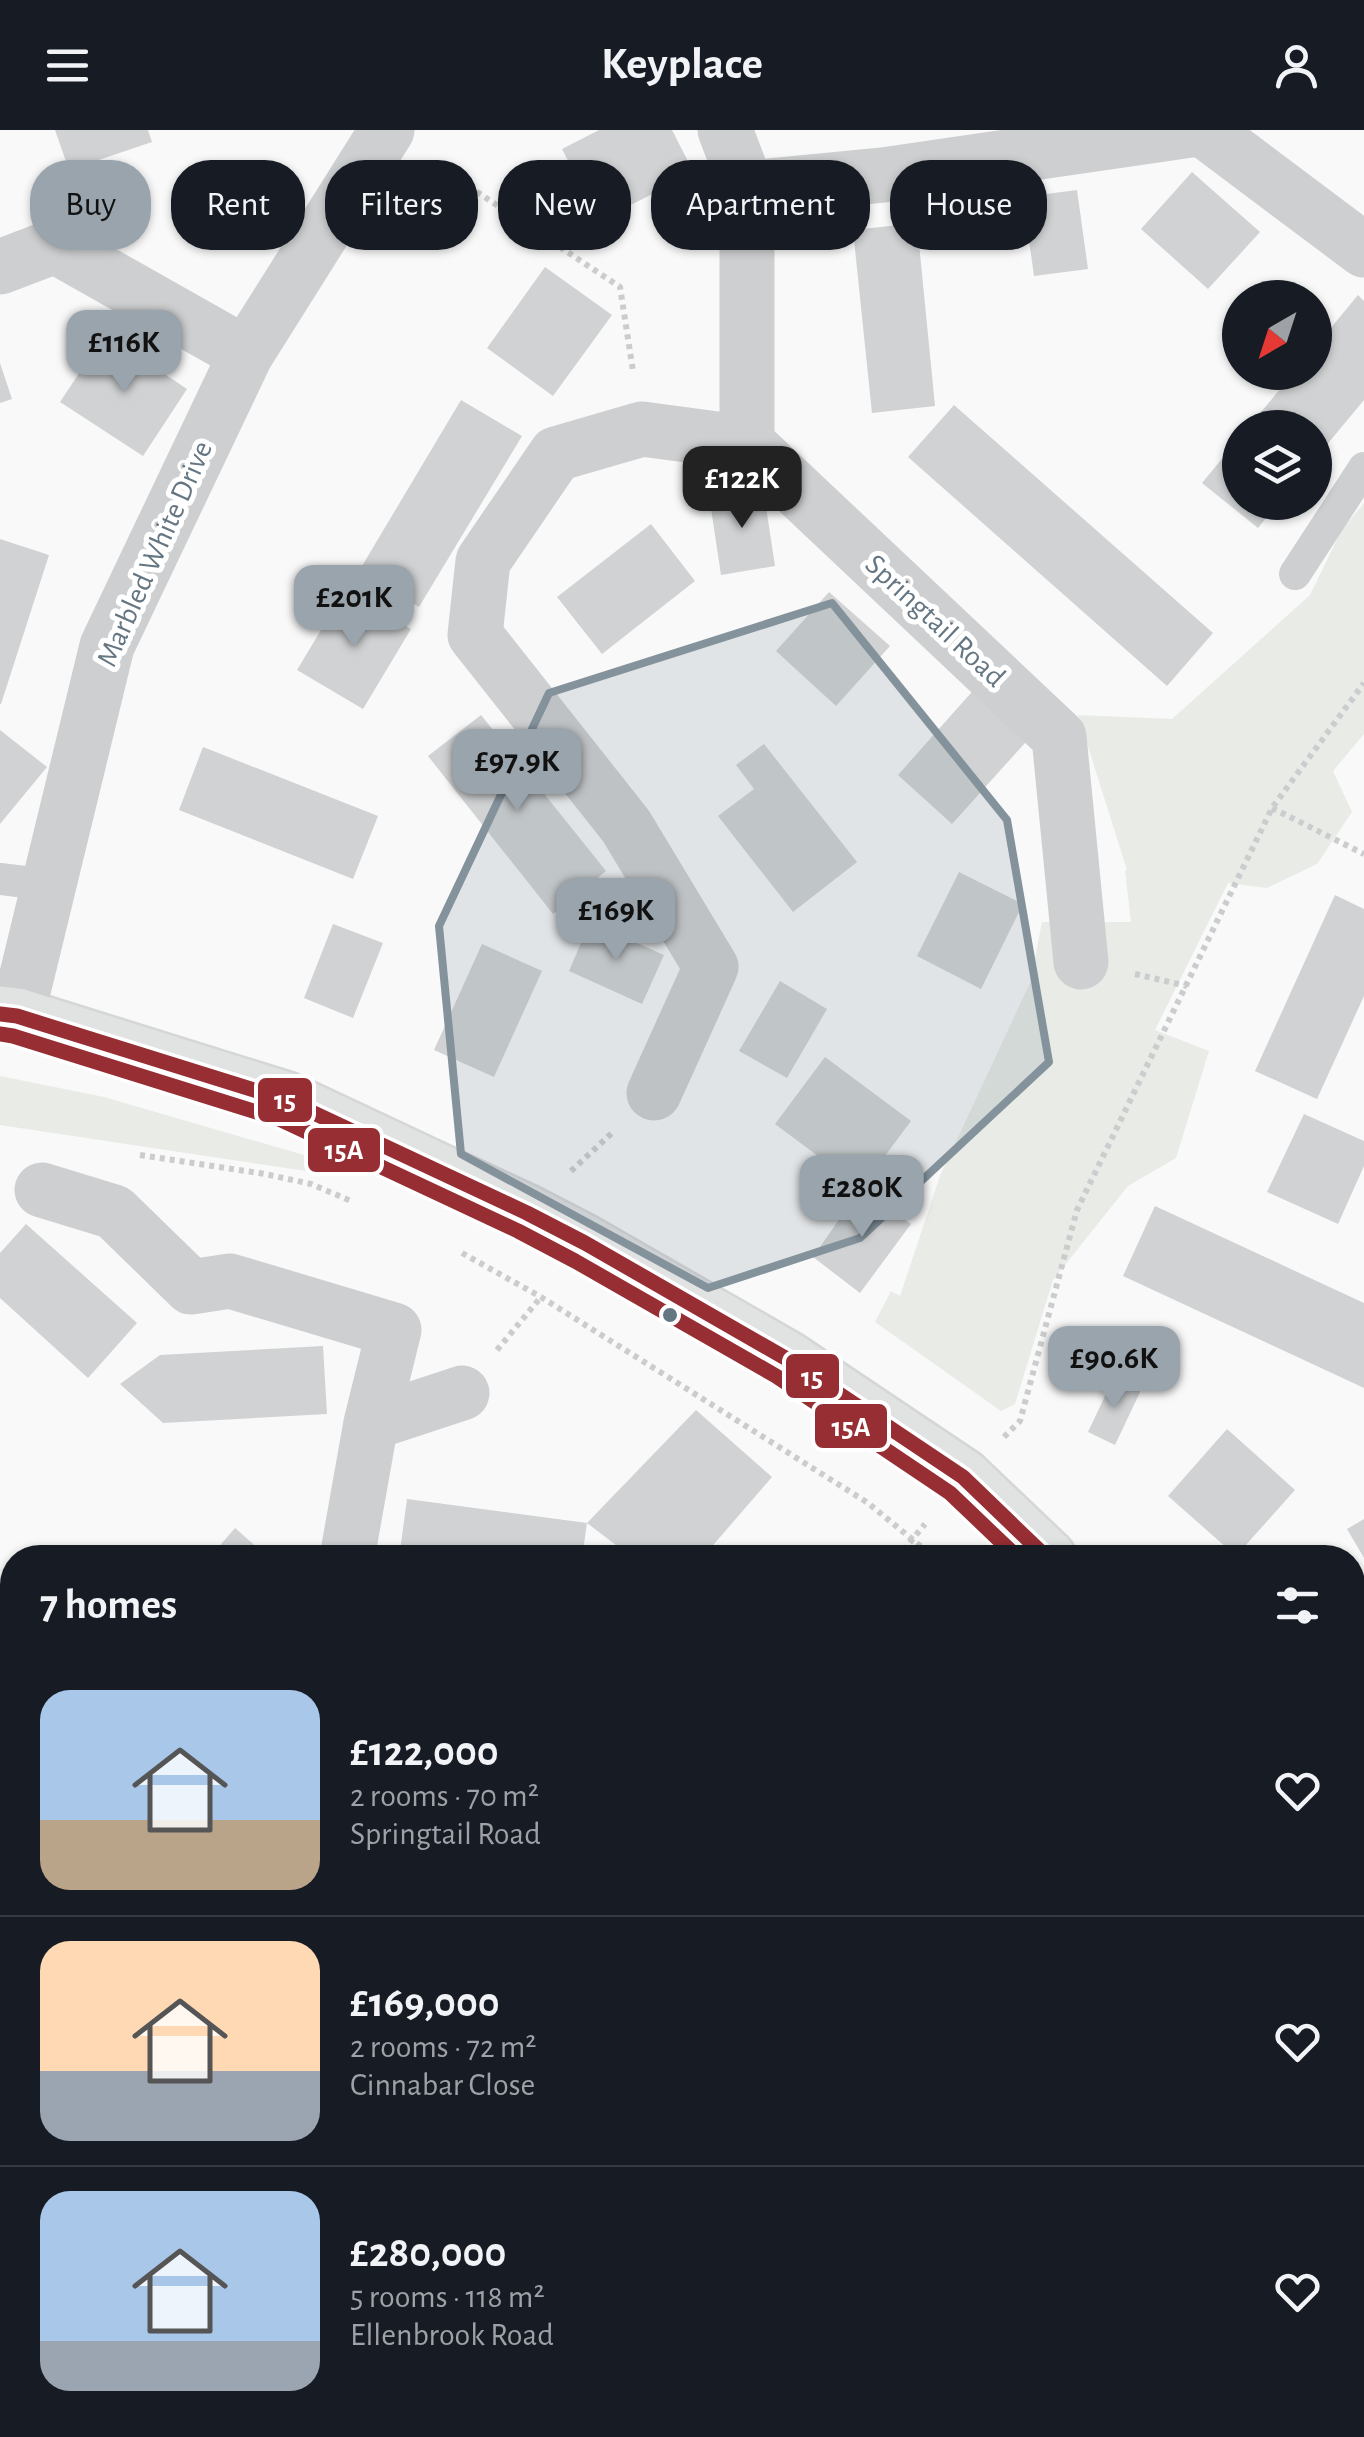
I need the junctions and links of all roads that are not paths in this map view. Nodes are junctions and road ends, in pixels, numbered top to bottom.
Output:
1 (725, 130) edge
2 (1191, 130) edge
3 (1204, 130) edge
4 (387, 131) edge
5 (736, 160) edge
6 (870, 176) edge
7 (746, 250) edge
8 (1364, 250) edge
9 (0, 267) edge
10 (246, 354) junction
11 (746, 443) junction
12 (1364, 468) edge
13 (1295, 574) dead end
14 (25, 882) edge
15 (1081, 962) dead end
16 (9, 1015) edge
17 (654, 1093) road end
18 (42, 1190) dead end
19 (462, 1393) dead end
20 (371, 1423) junction
21 (349, 1545) edge
22 (1034, 1545) edge

1 - 5 street
2 - 6 street
3 - 8 street
4 - 10 street, Marbled White Drive
7 - 11 street
9 - 10 street
10 - 14 street, Marbled White Drive
11 - 15 street, Springtail Road
11 - 17 street
12 - 13 lane
14 - 16 street, Marbled White Drive
16 - 22 street
18 - 20 street
19 - 20 street
20 - 21 street

